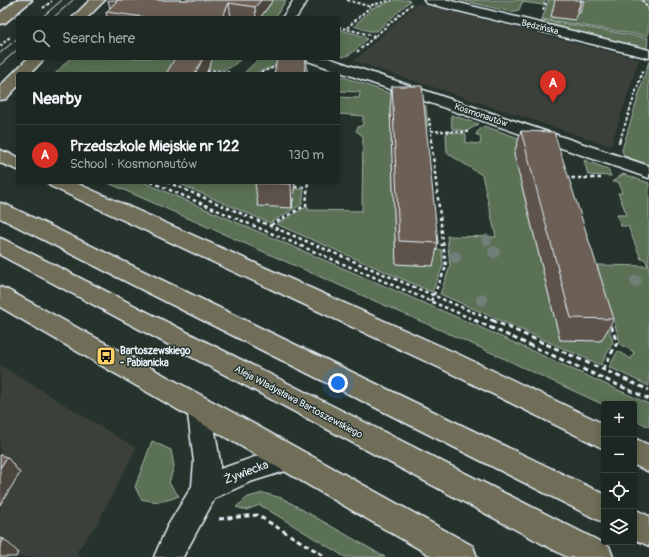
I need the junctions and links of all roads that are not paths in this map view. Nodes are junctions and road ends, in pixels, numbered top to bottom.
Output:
1 (25, 0) edge
2 (98, 0) edge
3 (301, 0) edge
4 (431, 0) edge
5 (81, 16) edge
6 (291, 16) edge
7 (0, 20) edge
8 (648, 54) edge
9 (35, 60) edge
10 (319, 60) edge
11 (23, 72) edge
12 (16, 79) edge
13 (0, 95) edge
14 (0, 156) edge
15 (16, 163) edge
16 (649, 172) edge
17 (61, 184) edge
18 (0, 210) edge
19 (0, 246) edge
20 (0, 296) edge
21 (199, 407) junction
22 (601, 436) edge
23 (637, 453) edge
24 (289, 458) junction
25 (649, 459) edge
26 (205, 489) junction
27 (601, 508) edge
28 (637, 525) edge
29 (649, 531) edge
30 (168, 557) edge
31 (462, 557) edge
32 (598, 557) edge

1 - 7 main road
2 - 5 main road
3 - 6 street
4 - 8 street, Będzińska
9 - 11 main road
10 - 16 street, Kosmonautów
12 - 13 main road
14 - 15 main road
17 - 22 main road
18 - 27 main road
19 - 32 main road, Aleja Władysława Bartoszewskiego
20 - 21 main road
21 - 24 main road
21 - 26 street
23 - 25 main road
24 - 26 street, Żywiecka
24 - 31 main road
26 - 30 street
28 - 29 main road

